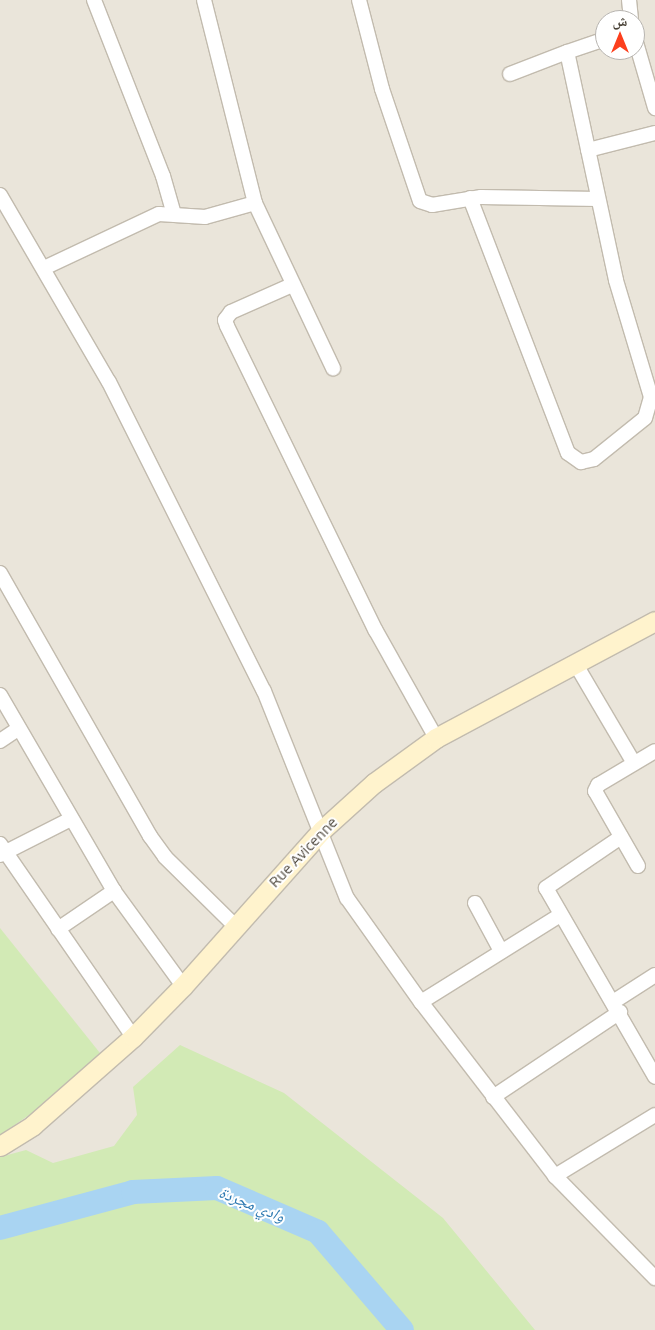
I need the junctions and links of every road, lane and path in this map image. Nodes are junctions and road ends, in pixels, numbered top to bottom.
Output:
1 (94, 0) edge
2 (204, 0) edge
3 (359, 0) edge
4 (595, 43) edge
5 (568, 52) junction
6 (641, 60) edge
7 (510, 74) dead end
8 (655, 108) edge
9 (655, 133) edge
10 (588, 150) junction
11 (0, 195) edge
12 (470, 198) junction
13 (598, 199) junction
14 (255, 203) junction
15 (174, 214) junction
16 (44, 268) junction
17 (292, 285) junction
18 (333, 368) dead end
19 (0, 572) edge
20 (655, 621) edge
21 (576, 663) junction
22 (0, 695) edge
23 (18, 729) junction
24 (436, 738) junction
25 (0, 741) edge
26 (655, 751) edge
27 (634, 763) junction
28 (71, 819) junction
29 (322, 830) junction
30 (621, 837) junction
31 (2, 850) edge
32 (638, 866) dead end
33 (114, 891) junction
34 (475, 903) dead end
35 (560, 915) junction
36 (234, 925) junction
37 (58, 929) junction
38 (500, 951) junction
39 (655, 975) edge
40 (183, 986) junction
41 (421, 1002) junction
42 (617, 1007) junction
43 (133, 1037) junction
44 (655, 1077) edge
45 (493, 1097) junction
46 (655, 1115) edge
47 (0, 1146) edge
48 (555, 1176) junction
49 (655, 1278) edge

1 - 15 street
2 - 14 street
3 - 12 street
4 - 5 street
5 - 7 street
5 - 10 street
6 - 8 street
9 - 10 street
10 - 13 street
11 - 16 street
12 - 13 street
12 - 13 street
14 - 15 street
14 - 17 street
15 - 16 street
16 - 29 street
17 - 18 street
17 - 24 street
19 - 36 street
20 - 21 street, Rue Avicenne
21 - 24 street, Rue Avicenne
21 - 27 street
22 - 23 street
23 - 25 street
23 - 28 street
24 - 29 street, Rue Avicenne
26 - 27 street
27 - 30 street
28 - 31 street
28 - 33 street
29 - 36 street, Rue Avicenne
29 - 41 street
30 - 32 street
30 - 35 street
31 - 37 street
33 - 37 street
33 - 40 street
34 - 38 street
35 - 38 street
35 - 42 street
36 - 40 street, Rue Avicenne
37 - 43 street
38 - 41 street
39 - 42 street
40 - 43 street, Rue Avicenne
41 - 45 street
42 - 44 street
42 - 45 street
43 - 47 street, Rue Avicenne
45 - 48 street
46 - 48 street
48 - 49 street

